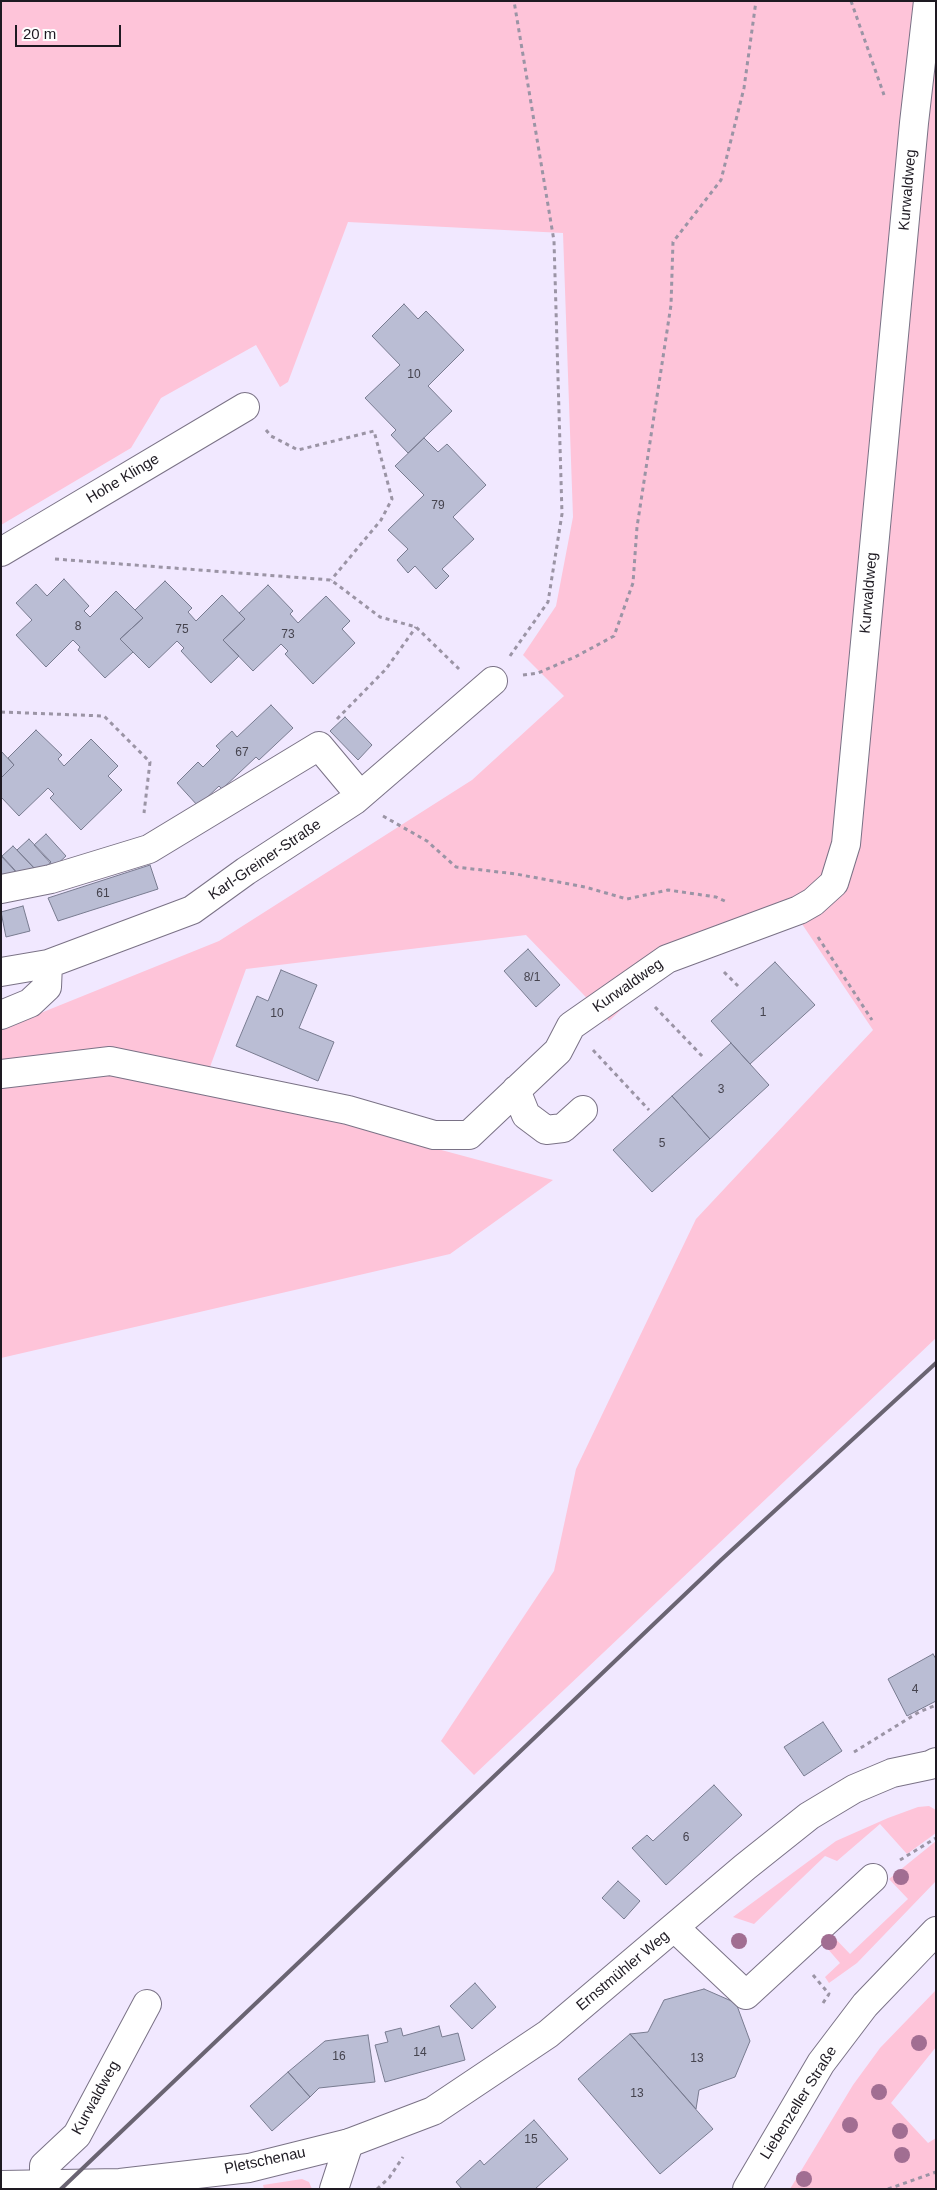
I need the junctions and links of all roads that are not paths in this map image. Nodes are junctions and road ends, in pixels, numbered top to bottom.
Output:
1 (928, 1) edge
2 (244, 407) dead end
3 (1, 552) edge
4 (493, 681) road end
5 (357, 797) junction
6 (1, 888) edge
7 (48, 964) junction
8 (1, 972) edge
9 (1, 1016) edge
10 (1, 1074) edge
11 (516, 1090) junction
12 (583, 1110) dead end
13 (934, 1765) edge
14 (873, 1878) road end
15 (675, 1928) junction
16 (936, 1932) edge
17 (147, 2004) dead end
18 (349, 2143) junction
19 (1, 2184) edge
20 (44, 2186) junction
21 (334, 2189) edge
22 (747, 2189) edge

1 - 11 street, Kurwaldweg
2 - 3 street, Hohe Klinge
4 - 5 street, Karl-Greiner-Straße
5 - 6 street
5 - 7 street, Karl-Greiner-Straße
7 - 8 street, Karl-Greiner-Straße
7 - 9 street
10 - 11 street
11 - 12 street
13 - 15 street, Ernstmühler Weg
14 - 15 street
15 - 18 street, Ernstmühler Weg
16 - 22 street, Liebenzeller Straße
17 - 20 street, Kurwaldweg
18 - 20 street, Pletschenau
18 - 21 street
19 - 20 street, Pletschenau

